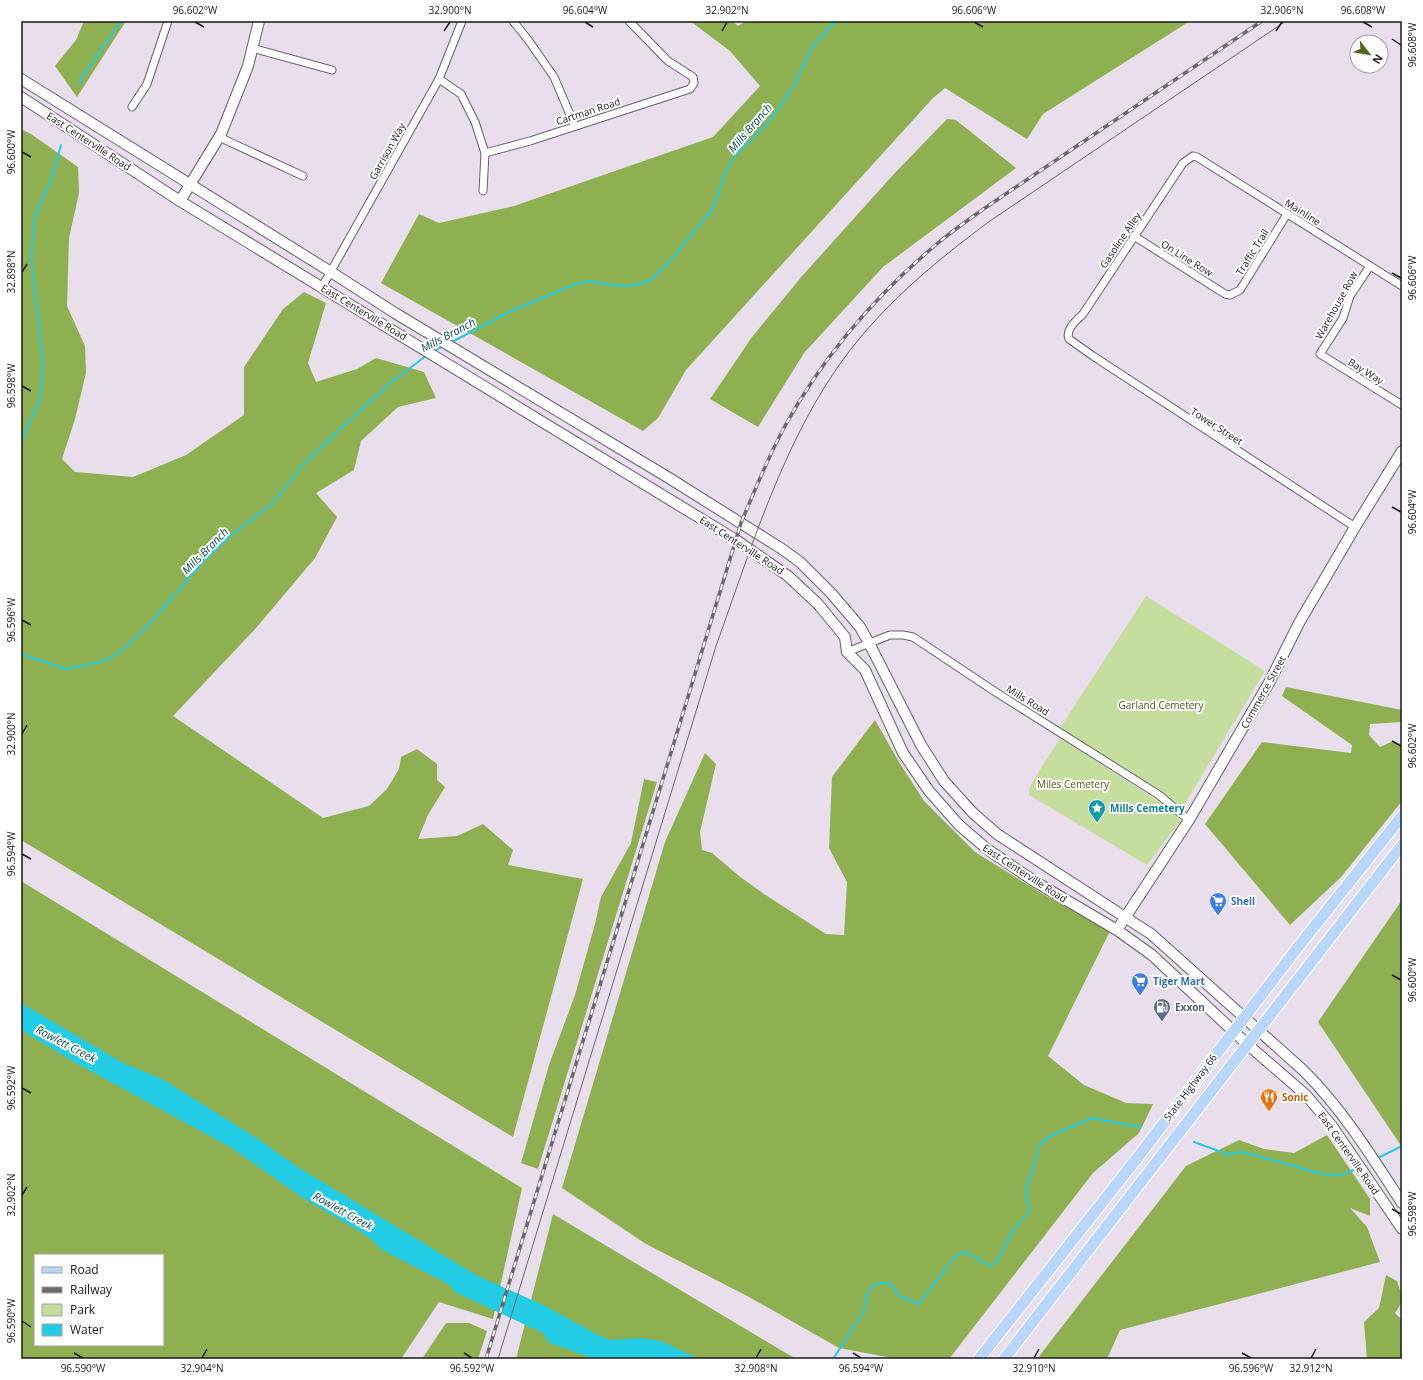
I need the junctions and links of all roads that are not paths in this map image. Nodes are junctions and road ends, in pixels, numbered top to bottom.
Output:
1 (168, 21) edge
2 (259, 21) edge
3 (462, 21) edge
4 (513, 21) edge
5 (629, 21) edge
6 (252, 48) junction
7 (332, 70) dead end
8 (21, 79) edge
9 (439, 79) junction
10 (21, 97) edge
11 (132, 107) dead end
12 (575, 126) junction
13 (219, 137) junction
14 (485, 153) junction
15 (1193, 156) joint
16 (303, 176) dead end
17 (190, 185) junction
18 (483, 191) dead end
19 (180, 201) junction
20 (1287, 214) junction
21 (1134, 236) junction
22 (1370, 266) junction
23 (331, 272) junction
24 (1402, 286) edge
25 (322, 287) junction
26 (1230, 295) joint
27 (1069, 339) joint
28 (1320, 354) joint
29 (548, 405) junction
30 (1402, 405) edge
31 (539, 420) junction
32 (1402, 451) edge
33 (669, 478) junction
34 (660, 493) junction
35 (1355, 527) junction
36 (814, 575) junction
37 (805, 592) junction
38 (870, 643) junction
39 (847, 652) junction
40 (1402, 816) edge
41 (1190, 820) junction
42 (1402, 845) edge
43 (1125, 917) junction
44 (1117, 930) junction
45 (1244, 1017) junction
46 (1258, 1030) junction
47 (1233, 1031) junction
48 (1247, 1044) junction
49 (1402, 1202) edge
50 (1402, 1229) edge
51 (979, 1359) edge
52 (1004, 1359) edge

1 - 11 street
2 - 6 main road
3 - 9 street, Garrison Way
4 - 12 street
5 - 12 street, Cartman Road
6 - 7 street
6 - 13 main road
8 - 17 main road, East Centerville Road
9 - 14 street
9 - 23 street, Garrison Way
10 - 19 main road, East Centerville Road
12 - 14 street, Cartman Road
13 - 16 street
13 - 17 main road
14 - 18 street
15 - 20 street, Mainline
15 - 21 street, Gasoline Alley
17 - 19 main road
17 - 23 main road, East Centerville Road
19 - 25 main road, East Centerville Road
20 - 22 street, Mainline
20 - 26 street, Traffic Trail
21 - 26 street, On Line Row
21 - 27 street, Gasoline Alley
22 - 24 street, Mainline
22 - 28 street, Warehouse Row
23 - 25 street, Garrison Way
23 - 29 main road, East Centerville Road
25 - 31 main road, East Centerville Road
27 - 35 street, Tower Street
28 - 30 street, Bay Way
29 - 31 main road
29 - 33 main road, East Centerville Road
31 - 34 main road, East Centerville Road
32 - 35 main road, Commerce Street
33 - 34 main road
33 - 36 main road, East Centerville Road
34 - 37 main road, East Centerville Road
35 - 41 main road, Commerce Street
36 - 37 main road
36 - 38 main road, East Centerville Road
37 - 39 main road, East Centerville Road
38 - 39 street, Mills Road
38 - 41 street, Mills Road
38 - 43 main road, East Centerville Road
39 - 44 main road, East Centerville Road
40 - 45 main road, State Highway 66
41 - 43 main road, Commerce Street
42 - 46 main road, State Highway 66
43 - 44 main road, Commerce Street
43 - 45 main road, East Centerville Road
44 - 47 main road, East Centerville Road
45 - 46 main road, East Centerville Road
45 - 47 main road, State Highway 66
46 - 48 main road, State Highway 66
46 - 49 main road, East Centerville Road
47 - 48 main road, East Centerville Road
47 - 51 main road, State Highway 66
48 - 50 main road, East Centerville Road
48 - 52 main road, State Highway 66

